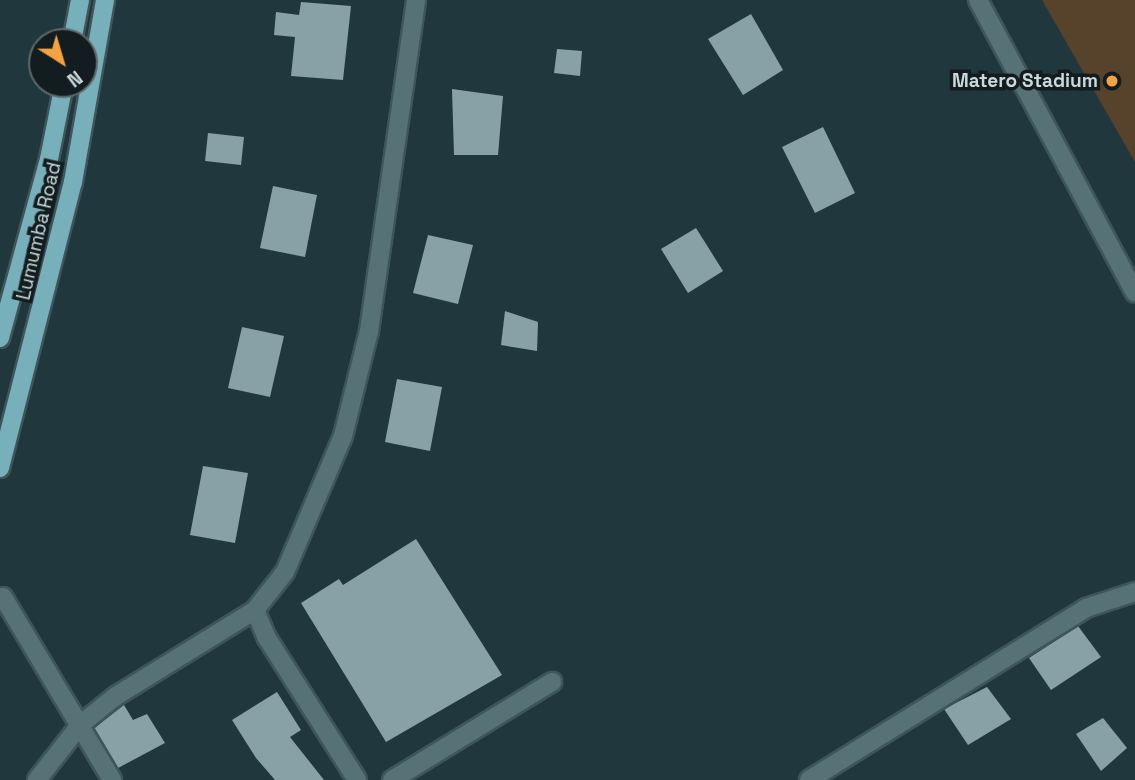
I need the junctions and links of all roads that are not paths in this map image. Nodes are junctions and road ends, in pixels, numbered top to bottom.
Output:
1 (80, 0) edge
2 (105, 0) edge
3 (416, 0) edge
4 (978, 0) edge
5 (75, 28) edge
6 (61, 98) edge
7 (1135, 293) edge
8 (0, 338) edge
9 (0, 468) edge
10 (1135, 592) edge
11 (3, 597) dead end
12 (255, 610) junction
13 (552, 682) dead end
14 (80, 725) junction
15 (832, 774) edge
16 (37, 780) edge
17 (112, 780) edge
18 (357, 780) edge
19 (391, 780) edge
20 (809, 780) edge

1 - 5 main road
2 - 9 main road, Lumumba Road
3 - 12 street
4 - 7 street
6 - 8 main road, Lumumba Road
10 - 15 street
11 - 14 street
12 - 14 street
12 - 18 street
13 - 19 street
14 - 16 street
14 - 17 street
15 - 20 street

